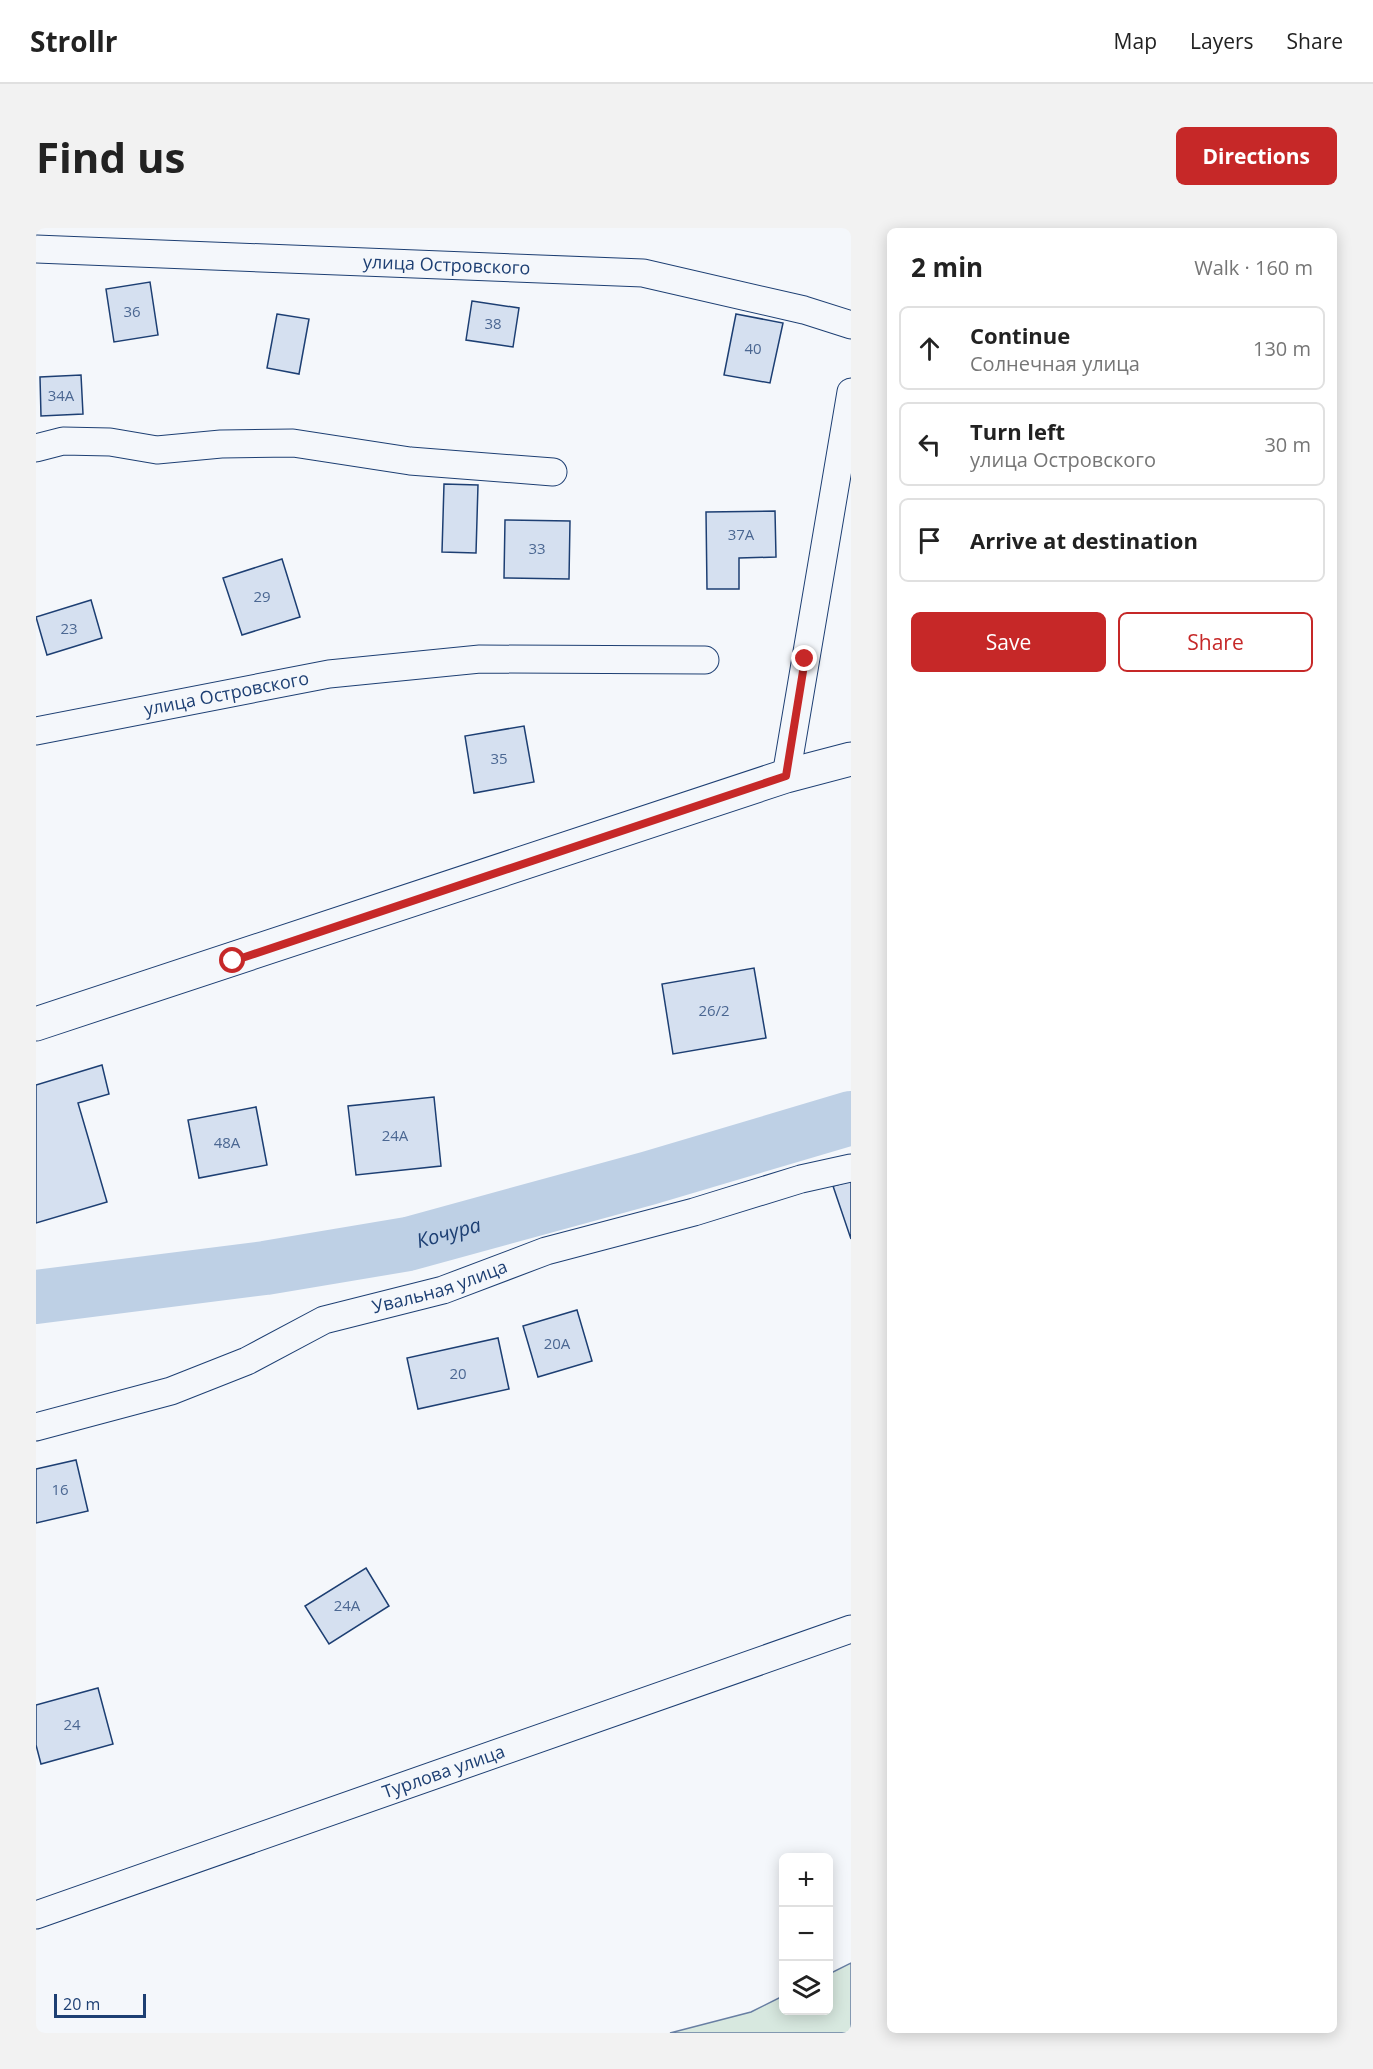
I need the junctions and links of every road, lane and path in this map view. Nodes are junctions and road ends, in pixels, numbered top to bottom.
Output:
1 (36, 249) edge
2 (851, 325) edge
3 (851, 392) edge
4 (36, 448) edge
5 (553, 472) dead end
6 (705, 660) dead end
7 (36, 731) edge
8 (851, 759) edge
9 (786, 776) junction
10 (36, 1024) edge
11 (851, 1168) edge
12 (36, 1428) edge
13 (851, 1629) edge
14 (36, 1915) edge

1 - 2 street, улица Островского
3 - 9 street
4 - 5 street
6 - 7 street, улица Островского
8 - 9 main road
9 - 10 main road
11 - 12 street, Увальная улица
13 - 14 street, Турлова улица

